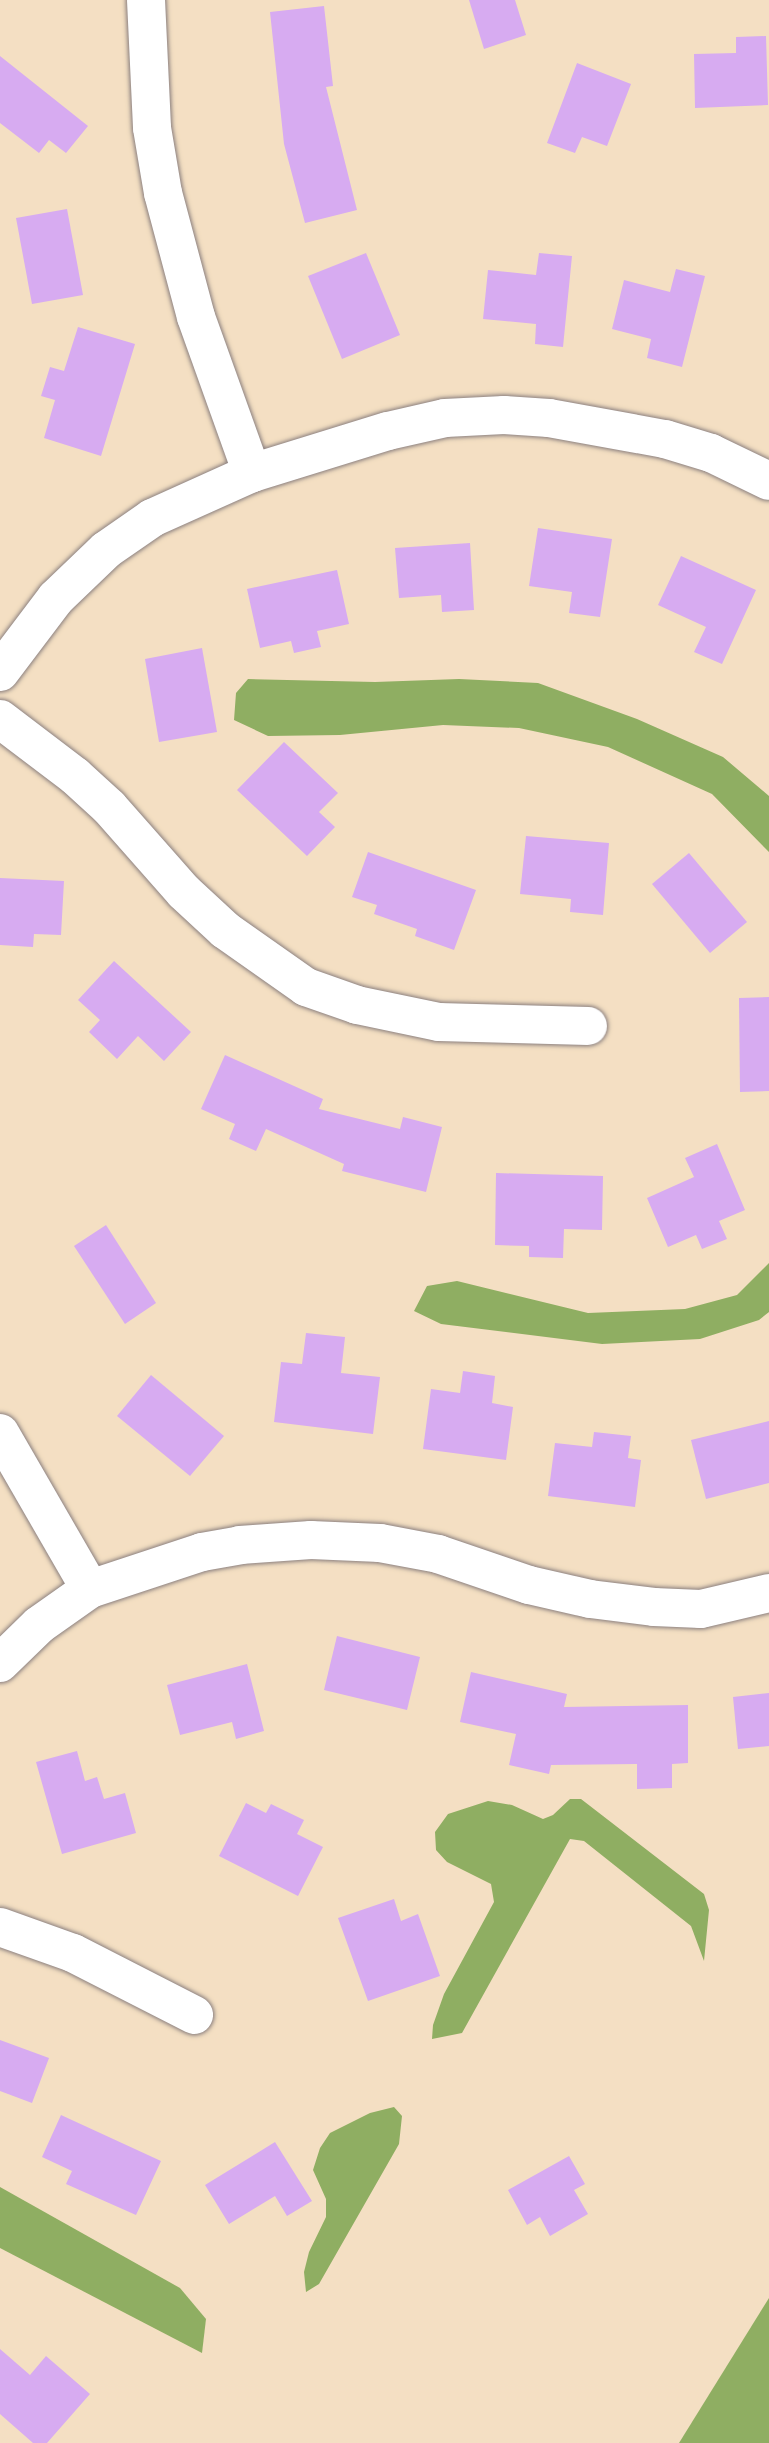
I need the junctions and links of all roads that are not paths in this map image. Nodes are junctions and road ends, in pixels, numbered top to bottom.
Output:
1 (146, 0) edge
2 (252, 472) junction
3 (769, 481) edge
4 (0, 672) edge
5 (0, 719) edge
6 (588, 1026) dead end
7 (0, 1433) edge
8 (90, 1589) junction
9 (769, 1593) edge
10 (0, 1663) edge
11 (0, 1927) edge
12 (194, 2015) dead end

1 - 2 street
2 - 3 street
2 - 4 street
5 - 6 street
7 - 8 street
8 - 9 street
8 - 10 street
11 - 12 street

